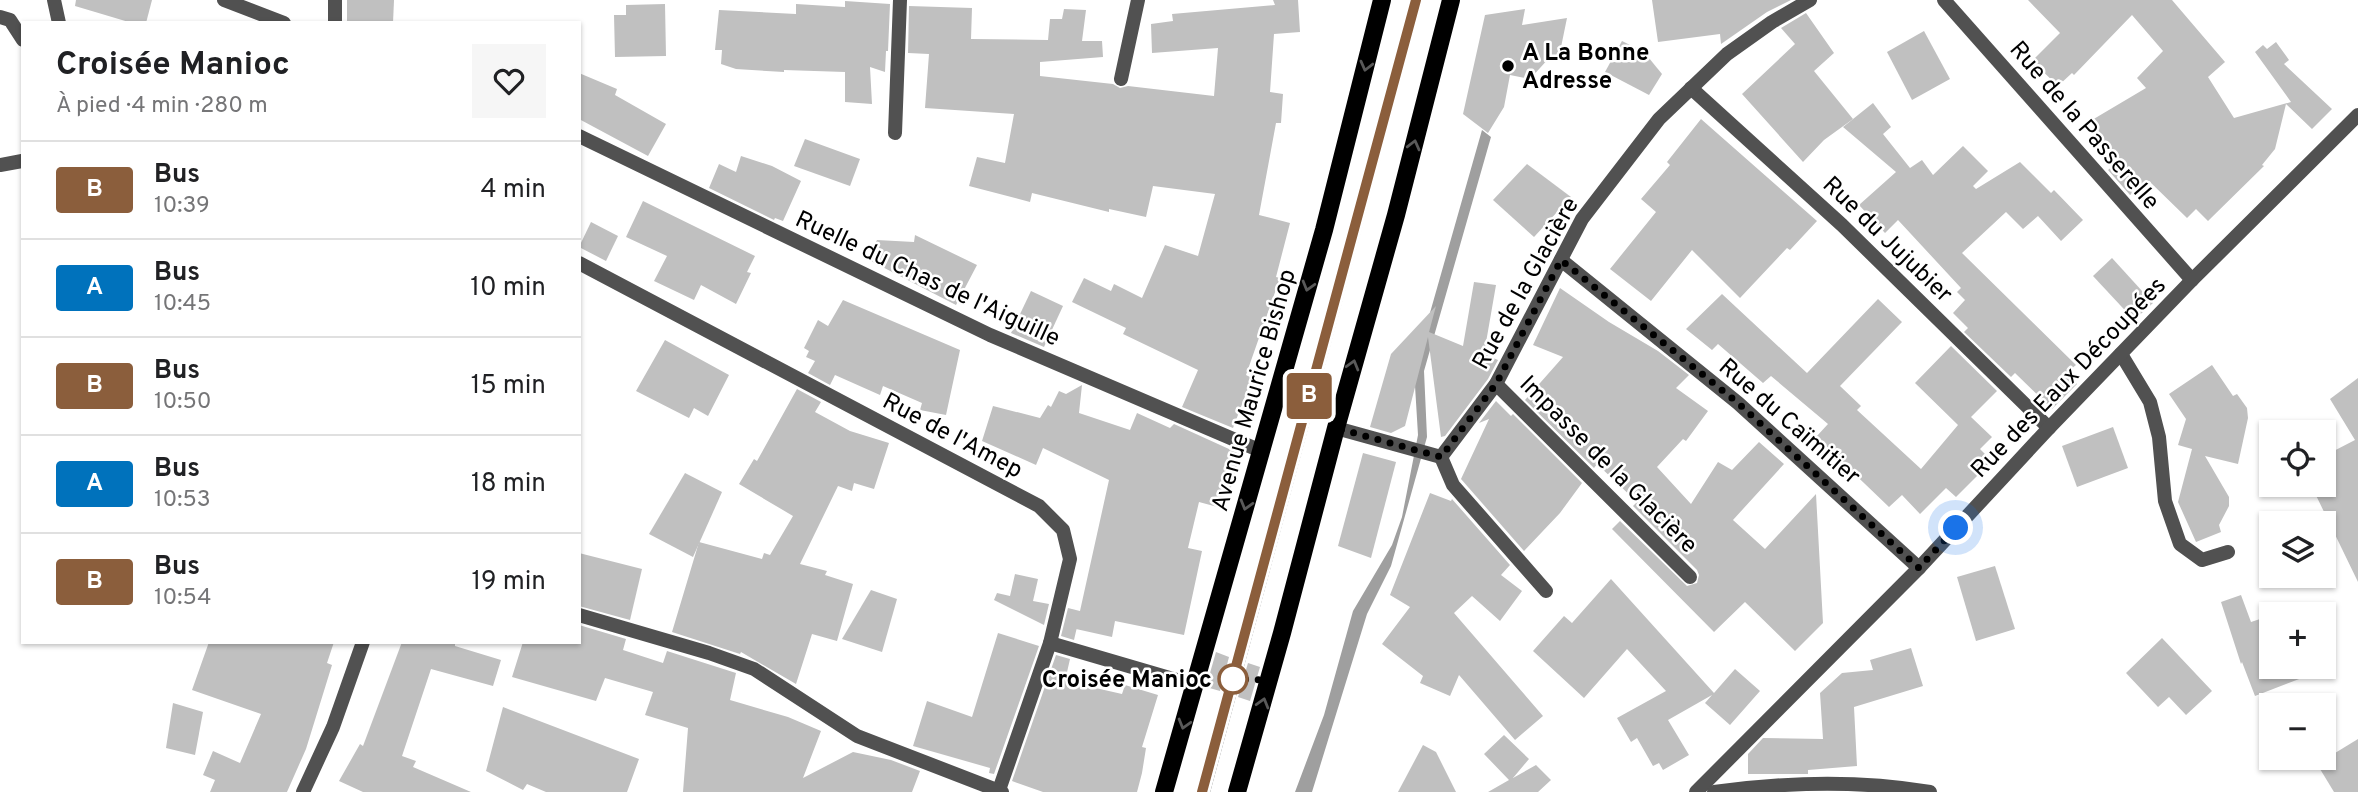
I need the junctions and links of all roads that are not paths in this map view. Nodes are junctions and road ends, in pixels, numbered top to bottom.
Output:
1 (54, 0) edge
2 (224, 0) edge
3 (335, 0) edge
4 (900, 0) edge
5 (1138, 0) edge
6 (1382, 0) edge
7 (1416, 0) edge
8 (1451, 0) edge
9 (1811, 0) edge
10 (1944, 0) edge
11 (0, 17) edge
12 (59, 21) edge
13 (279, 21) edge
14 (335, 21) edge
15 (21, 37) edge
16 (1121, 79) dead end
17 (1691, 88) junction
18 (2358, 115) edge
19 (895, 133) dead end
20 (581, 137) edge
21 (21, 161) edge
22 (0, 165) edge
23 (1561, 260) junction
24 (581, 264) edge
25 (2192, 280) junction
26 (2121, 354) junction
27 (1496, 384) junction
28 (1336, 428) junction
29 (2049, 428) junction
30 (1261, 451) junction
31 (1434, 454) junction
32 (2228, 552) dead end
33 (1919, 568) junction
34 (1690, 577) dead end
35 (1546, 591) dead end
36 (581, 616) edge
37 (1050, 643) junction
38 (362, 644) edge
39 (1195, 684) junction
40 (1001, 791) edge
41 (303, 792) edge
42 (1164, 792) edge
43 (1202, 792) edge
44 (1237, 792) edge
45 (1696, 792) edge
46 (1714, 792) edge
47 (1930, 792) edge

1 - 12 street
2 - 13 street
3 - 14 street
4 - 19 street
5 - 16 street
6 -> 30 main road, Avenue Maurice Bishop
7 - 43 street
28 -> 8 main road
9 - 17 street, Rue de la Glacière
10 - 25 street, Rue de la Passerelle
11 - 15 street
17 - 23 street, Rue de la Glacière
17 - 29 street, Rue du Jujubier
18 - 25 street, Rue des Eaux Découpées
20 - 30 street, Ruelle du Chas de l'Aiguille
21 - 22 street
23 - 27 street, Rue de la Glacière
23 - 33 street, Rue du Caïmitier
24 - 37 street, Rue de l'Amep
25 - 26 street, Rue des Eaux Découpées
26 - 29 street, Rue des Eaux Découpées
26 - 32 street
27 - 31 street, Rue de la Glacière
27 - 34 street, Impasse de la Glacière
28 - 31 street
44 -> 28 main road
29 - 33 street, Rue des Eaux Découpées
30 -> 39 main road, Avenue Maurice Bishop
31 - 35 street
33 - 45 street, Rue des Eaux Découpées
36 - 40 street
37 - 39 street
37 - 40 street, Rue de l'Amep
38 - 41 street
39 -> 42 main road, Avenue Maurice Bishop
46 - 47 street

